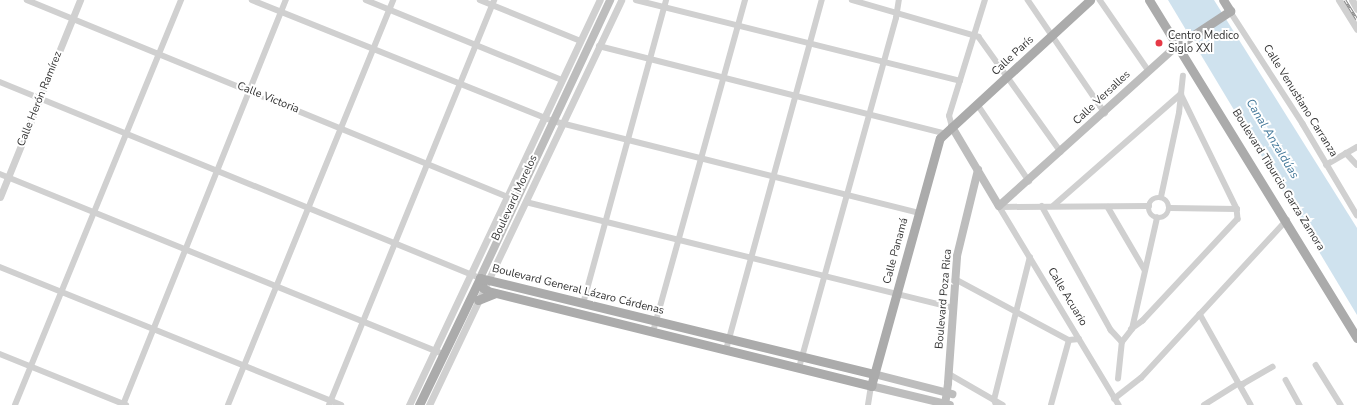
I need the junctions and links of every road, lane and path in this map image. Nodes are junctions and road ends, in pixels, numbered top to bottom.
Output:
1 (27, 0) edge
2 (80, 0) edge
3 (181, 0) edge
4 (252, 0) edge
5 (286, 0) edge
6 (366, 0) edge
7 (393, 0) edge
8 (480, 0) edge
9 (600, 0) edge
10 (610, 0) edge
11 (621, 0) edge
12 (636, 0) edge
13 (666, 0) edge
14 (745, 0) edge
15 (822, 0) edge
16 (852, 0) edge
17 (899, 0) edge
18 (986, 0) edge
19 (1028, 0) edge
20 (1090, 0) edge
21 (1100, 0) edge
22 (1149, 0) edge
23 (1223, 0) edge
24 (1339, 0) edge
25 (1352, 0) edge
26 (493, 2) edge
27 (664, 7) junction
28 (1357, 9) edge
29 (389, 10) junction
30 (282, 12) junction
31 (896, 12) junction
32 (1228, 12) junction
33 (72, 18) junction
34 (738, 25) junction
35 (1357, 30) edge
36 (974, 34) junction
37 (1053, 35) junction
38 (581, 41) junction
39 (810, 42) junction
40 (1180, 43) junction
41 (476, 45) junction
42 (599, 46) junction
43 (373, 49) junction
44 (158, 54) junction
45 (650, 59) junction
46 (884, 60) junction
47 (1149, 71) junction
48 (1183, 76) dead end
49 (1008, 77) junction
50 (723, 78) junction
51 (562, 80) junction
52 (960, 80) junction
53 (0, 82) edge
54 (460, 84) junction
55 (249, 91) junction
56 (1181, 94) junction
57 (796, 96) junction
58 (40, 98) junction
59 (978, 105) junction
60 (1105, 113) junction
61 (868, 114) junction
62 (544, 118) junction
63 (553, 121) junction
64 (563, 124) junction
65 (341, 127) junction
66 (952, 127) junction
67 (126, 133) junction
68 (944, 133) junction
69 (628, 141) junction
70 (1357, 146) edge
71 (1061, 152) junction
72 (1346, 153) junction
73 (701, 159) junction
74 (428, 163) junction
75 (1326, 165) junction
76 (1357, 165) edge
77 (217, 170) junction
78 (978, 170) junction
79 (0, 174) edge
80 (8, 177) junction
81 (774, 177) junction
82 (1029, 181) junction
83 (847, 194) junction
84 (508, 196) junction
85 (0, 197) edge
86 (1161, 197) junction
87 (526, 202) junction
88 (999, 206) junction
89 (1042, 206) junction
90 (1053, 206) junction
91 (1149, 206) junction
92 (309, 207) junction
93 (1108, 207) junction
94 (1170, 208) junction
95 (1236, 209) junction
96 (94, 213) junction
97 (919, 213) junction
98 (1357, 215) edge
99 (1157, 218) junction
100 (1286, 221) junction
101 (605, 222) junction
102 (678, 240) junction
103 (396, 242) junction
104 (186, 250) junction
105 (752, 258) junction
106 (1030, 258) junction
107 (0, 267) edge
108 (1145, 270) junction
109 (471, 274) junction
110 (824, 276) junction
111 (955, 279) junction
112 (484, 282) junction
113 (276, 287) junction
114 (62, 292) junction
115 (495, 292) junction
116 (897, 294) junction
117 (478, 300) junction
118 (581, 304) junction
119 (557, 308) junction
120 (953, 308) junction
121 (1017, 313) junction
122 (1200, 314) junction
123 (656, 321) junction
124 (364, 322) junction
125 (154, 328) junction
126 (1132, 329) junction
127 (1357, 329) edge
128 (653, 332) junction
129 (1357, 338) edge
130 (729, 339) junction
131 (1079, 339) junction
132 (1069, 340) junction
133 (1122, 342) junction
134 (435, 350) junction
135 (726, 350) junction
136 (0, 354) edge
137 (444, 354) junction
138 (802, 357) junction
139 (1316, 365) dead end
140 (31, 366) junction
141 (244, 366) junction
142 (1273, 367) dead end
143 (799, 368) junction
144 (440, 370) junction
145 (874, 374) junction
146 (949, 374) junction
147 (1118, 379) dead end
148 (1286, 380) dead end
149 (1238, 384) junction
150 (871, 386) junction
151 (949, 394) junction
152 (995, 402) edge
153 (1114, 402) edge
154 (330, 403) edge
155 (15, 405) edge
156 (124, 405) edge
157 (228, 405) edge
158 (341, 405) edge
159 (409, 405) edge
160 (419, 405) edge
161 (429, 405) edge
162 (868, 405) edge
163 (948, 405) edge
164 (1003, 405) edge
165 (1051, 405) edge
166 (1119, 405) edge
167 (1204, 405) edge
168 (1250, 405) edge
169 (1300, 405) edge
170 (1341, 405) edge

1 - 33 street, Calle Victoria
2 - 33 street, Calle Herón Ramírez
3 - 44 street
4 - 30 street
5 - 30 street
6 - 29 street
7 - 29 street
8 - 26 street
9 - 38 street, Boulevard Morelos
10 - 63 main road, Boulevard Morelos
11 - 42 street, Boulevard Morelos
12 - 27 street
13 - 27 street
14 - 34 street
15 - 39 street
16 - 31 street
17 - 31 street
18 - 36 street
19 - 37 street
20 - 37 main road, Calle París
21 - 47 street
22 - 40 main road, Boulevard Tiburcio Garza Zamora
23 - 32 main road, Calle Venustiano Carranza
24 - 35 street
25 - 28 street
26 - 38 street
26 - 41 street
27 - 34 street
27 - 45 street
29 - 41 street
29 - 43 street
30 - 43 street
30 - 55 street
31 - 36 street
31 - 46 street
32 - 40 main road, Calle Versalles
32 - 75 street, Calle Venustiano Carranza
33 - 44 street, Calle Victoria
33 - 58 street, Calle Herón Ramírez
34 - 39 street
34 - 50 street
36 - 49 street
36 - 52 street
37 - 49 main road, Calle París
37 - 60 street
38 - 51 street, Boulevard Morelos
39 - 46 street
39 - 57 street
40 - 47 main road, Calle Versalles
40 - 100 main road, Boulevard Tiburcio Garza Zamora
40 - 100 main road, Boulevard Tiburcio Garza Zamora
41 - 51 street
41 - 54 street
42 - 45 street
42 - 64 street, Boulevard Morelos
43 - 54 street
43 - 65 street
44 - 55 street, Calle Victoria
44 - 67 street
45 - 50 street
45 - 69 street
46 - 52 street
46 - 61 street
47 - 60 main road, Calle Versalles
48 - 56 street
49 - 59 main road, Calle París
49 - 71 street
50 - 57 street
50 - 73 street
51 - 62 street, Boulevard Morelos
52 - 66 street
53 - 58 street
54 - 62 street
54 - 74 street
55 - 65 street, Calle Victoria
55 - 77 street
56 - 86 street
56 - 90 street
56 - 95 street
57 - 61 street
57 - 81 street
58 - 67 street
58 - 80 street, Calle Herón Ramírez
59 - 66 main road, Calle París
59 - 82 street
60 - 71 main road, Calle Versalles
61 - 68 street
61 - 83 street
62 - 63 street
62 - 84 street, Boulevard Morelos
63 - 64 street
63 - 112 main road, Boulevard Morelos
64 - 69 street
64 - 87 street, Boulevard Morelos
65 - 74 street, Calle Victoria
65 - 92 street
66 - 68 main road, Calle Panamá
66 - 78 main road, Calle Acuario
67 - 77 street
67 - 96 street
68 - 97 main road, Calle Panamá
69 - 73 street
69 - 101 street
70 - 72 street
71 - 82 main road, Calle Versalles
72 - 75 street
72 - 76 street
73 - 81 street
73 - 102 street
74 - 84 street, Calle Victoria
74 - 103 street
75 - 98 street, Calle Venustiano Carranza
77 - 92 street
77 - 104 street
78 - 88 main road, Calle Acuario
78 - 111 main road, Boulevard Poza Rica
79 - 80 street
80 - 85 street, Calle Herón Ramírez
80 - 96 street
81 - 83 street
81 - 105 street
82 - 88 main road, Calle Versalles
83 - 97 street
83 - 110 street
84 - 109 street, Boulevard Morelos
86 - 91 street
86 - 94 street
87 - 101 street
87 - 112 street, Boulevard Morelos
88 - 89 street
88 - 106 street, Calle Acuario
89 - 90 street
89 - 133 street
90 - 93 street
91 - 93 street
91 - 99 street
92 - 103 street
92 - 113 street
93 - 108 street
94 - 95 street
94 - 99 street
95 - 126 street
96 - 104 street
96 - 114 street
97 - 116 main road, Calle Panamá
99 - 108 street
100 - 122 street
100 - 127 main road, Boulevard Tiburcio Garza Zamora
100 - 129 main road, Boulevard Tiburcio Garza Zamora
101 - 102 street
101 - 118 street
102 - 105 street
102 - 123 street
103 - 109 street
103 - 124 street
104 - 113 street
104 - 125 street
105 - 110 street
105 - 130 street
106 - 121 street
106 - 131 street, Calle Acuario
107 - 114 street
108 - 126 street
109 - 112 street
109 - 134 street, Boulevard Morelos
110 - 116 street
110 - 138 street
111 - 120 main road, Boulevard Poza Rica
111 - 121 street
112 - 115 main road, Boulevard General Lázaro Cárdenas
112 - 117 street, Boulevard Morelos
112 - 118 main road, Boulevard General Lázaro Cárdenas
112 - 137 main road, Boulevard Morelos
113 - 124 street
113 - 141 street
114 - 125 street
114 - 140 street
115 - 117 main road
115 - 119 main road, Boulevard General Lázaro Cárdenas
116 - 120 street
116 - 145 main road, Calle Panamá
117 - 144 street, Boulevard Morelos
118 - 119 main road
118 - 123 main road, Boulevard General Lázaro Cárdenas
119 - 128 main road, Boulevard General Lázaro Cárdenas
120 - 146 main road, Boulevard Poza Rica
121 - 132 street
121 - 152 street
122 - 149 street
122 - 153 street
123 - 128 street
123 - 130 main road, Boulevard General Lázaro Cárdenas
124 - 134 street
124 - 154 street
125 - 141 street
125 - 156 street
126 - 133 street
128 - 135 main road, Boulevard General Lázaro Cárdenas
130 - 135 street
130 - 138 main road, Boulevard General Lázaro Cárdenas
131 - 132 street
131 - 153 street, Calle Acuario
132 - 165 street
133 - 147 street
134 - 137 street
134 - 159 street, Boulevard Morelos
135 - 143 main road, Boulevard General Lázaro Cárdenas
136 - 140 street
137 - 144 main road, Boulevard Morelos
138 - 143 street
138 - 145 main road, Boulevard General Lázaro Cárdenas
139 - 170 street
140 - 155 street
140 - 156 street
141 - 154 street
141 - 157 street
142 - 149 street
143 - 150 main road, Boulevard General Lázaro Cárdenas
144 - 160 main road, Boulevard Morelos
144 - 161 street, Boulevard Morelos
145 - 150 main road, Calle Panamá
145 - 151 main road, Boulevard General Lázaro Cárdenas
146 - 151 main road, Boulevard Poza Rica
146 - 152 street
148 - 169 street
149 - 167 street
149 - 168 street
150 - 162 street
150 - 163 main road
151 - 163 main road, Boulevard Poza Rica
152 - 164 street
153 - 166 street, Calle Acuario
154 - 158 street

